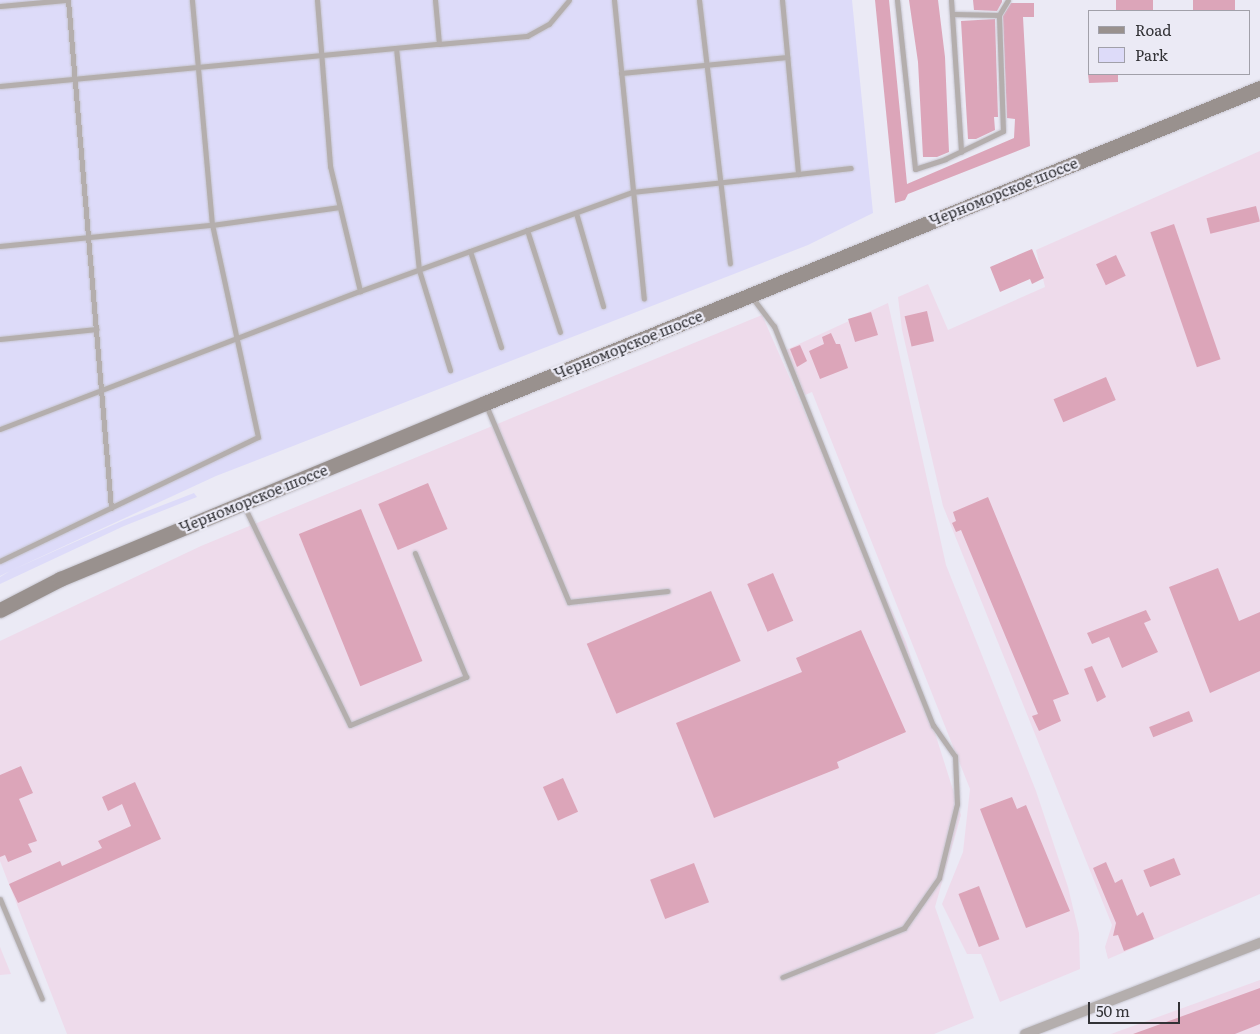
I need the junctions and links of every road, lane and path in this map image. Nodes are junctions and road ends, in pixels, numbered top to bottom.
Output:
1 (67, 0) edge
2 (192, 0) edge
3 (317, 0) edge
4 (435, 0) edge
5 (570, 0) edge
6 (614, 0) edge
7 (698, 0) edge
8 (782, 0) edge
9 (897, 0) edge
10 (951, 0) edge
11 (1008, 0) edge
12 (0, 6) edge
13 (952, 14) junction
14 (999, 15) junction
15 (438, 44) junction
16 (396, 48) junction
17 (322, 55) junction
18 (787, 57) junction
19 (705, 66) junction
20 (199, 67) junction
21 (621, 73) junction
22 (74, 79) junction
23 (0, 86) edge
24 (1260, 88) edge
25 (961, 152) junction
26 (850, 168) dead end
27 (798, 174) junction
28 (718, 184) junction
29 (632, 192) junction
30 (340, 207) junction
31 (576, 212) junction
32 (212, 225) junction
33 (527, 230) junction
34 (89, 237) junction
35 (0, 246) edge
36 (470, 251) junction
37 (730, 263) dead end
38 (419, 270) junction
39 (360, 291) junction
40 (750, 293) junction
41 (644, 298) dead end
42 (603, 306) dead end
43 (96, 328) junction
44 (560, 332) dead end
45 (236, 338) junction
46 (0, 339) edge
47 (500, 347) dead end
48 (450, 370) dead end
49 (102, 390) junction
50 (485, 403) junction
51 (0, 429) edge
52 (242, 503) junction
53 (111, 508) junction
54 (416, 553) dead end
55 (0, 562) edge
56 (667, 591) dead end
57 (0, 610) edge
58 (0, 899) edge
59 (1260, 943) edge
60 (783, 976) dead end
61 (42, 999) dead end
62 (1025, 1034) edge

1 - 12 lane
1 - 22 lane
2 - 20 lane
3 - 17 lane
4 - 15 lane
5 - 15 lane
6 - 21 lane
7 - 19 lane
8 - 18 lane
9 - 25 lane
10 - 13 lane
11 - 14 lane
13 - 14 lane
13 - 25 lane
14 - 25 lane
15 - 16 lane
16 - 17 lane
16 - 38 lane
17 - 20 lane
17 - 30 lane
18 - 19 lane
18 - 27 lane
19 - 21 lane
19 - 28 lane
20 - 22 lane
20 - 32 lane
21 - 29 lane
22 - 23 lane
22 - 34 lane
24 - 40 main road, Черноморское шоссе
26 - 27 lane
27 - 28 lane
28 - 29 lane
28 - 37 lane
29 - 31 lane
29 - 41 lane
30 - 32 lane
30 - 39 lane
31 - 33 lane
31 - 42 lane
32 - 34 lane
32 - 45 lane
33 - 36 lane
33 - 44 lane
34 - 35 lane
34 - 43 lane
36 - 38 lane
36 - 47 lane
38 - 39 lane
38 - 48 lane
39 - 45 lane
40 - 50 main road, Черноморское шоссе
40 - 60 lane
43 - 46 lane
43 - 49 lane
45 - 49 lane
45 - 53 lane
49 - 51 lane
49 - 53 lane
50 - 52 main road, Черноморское шоссе
50 - 56 lane
52 - 54 lane
52 - 57 main road, Черноморское шоссе
53 - 55 lane
58 - 61 lane
59 - 62 street

